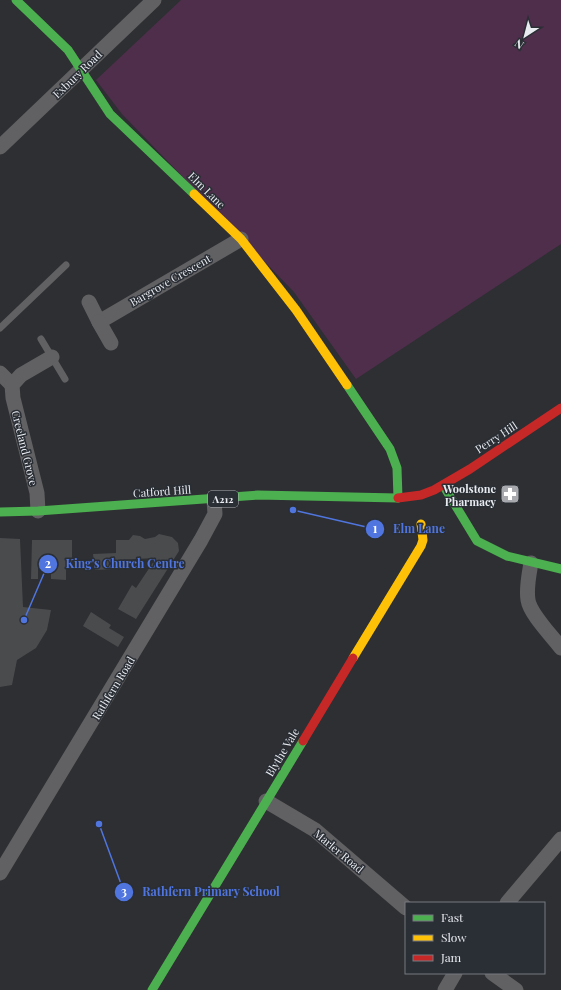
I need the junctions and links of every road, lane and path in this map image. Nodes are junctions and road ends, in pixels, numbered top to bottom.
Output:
1 (16, 0) edge
2 (154, 0) edge
3 (81, 70) junction
4 (0, 148) edge
5 (241, 239) junction
6 (66, 265) dead end
7 (89, 302) dead end
8 (99, 322) junction
9 (0, 328) edge
10 (42, 339) dead end
11 (111, 343) dead end
12 (52, 357) junction
13 (0, 373) edge
14 (65, 380) dead end
15 (12, 385) junction
16 (561, 408) edge
17 (443, 485) junction
18 (398, 498) junction
19 (214, 500) junction
20 (38, 511) junction
21 (0, 512) edge
22 (421, 524) dead end
23 (531, 563) junction
24 (561, 569) edge
25 (561, 648) edge
26 (266, 801) junction
27 (561, 839) edge
28 (0, 873) edge
29 (508, 902) edge
30 (405, 907) edge
31 (453, 974) edge
32 (493, 974) edge
33 (152, 990) edge
34 (445, 990) edge
35 (516, 990) edge

1 - 3 street, Elm Lane
2 - 3 street, Exbury Road
3 - 4 street, Exbury Road
3 - 5 street, Elm Lane
5 - 8 street, Bargrove Crescent
5 - 18 street, Elm Lane
6 - 9 lane
7 - 8 street
8 - 11 street
10 - 12 lane
12 - 14 lane
12 - 15 street
13 - 15 street
15 - 20 street, Creeland Grove
16 - 17 street, Perry Hill / A212
17 - 18 street, Catford Hill / A212
17 - 23 street
18 - 19 street, Catford Hill / A212
19 - 20 street, Catford Hill / A212
19 - 28 street, Rathfern Road
20 - 21 street, Catford Hill / A212
22 - 26 street, Blythe Vale
23 - 24 street
23 - 25 street
26 - 30 street, Marler Road
26 - 33 street, Blythe Vale
27 - 29 street
31 - 34 street
32 - 35 street

